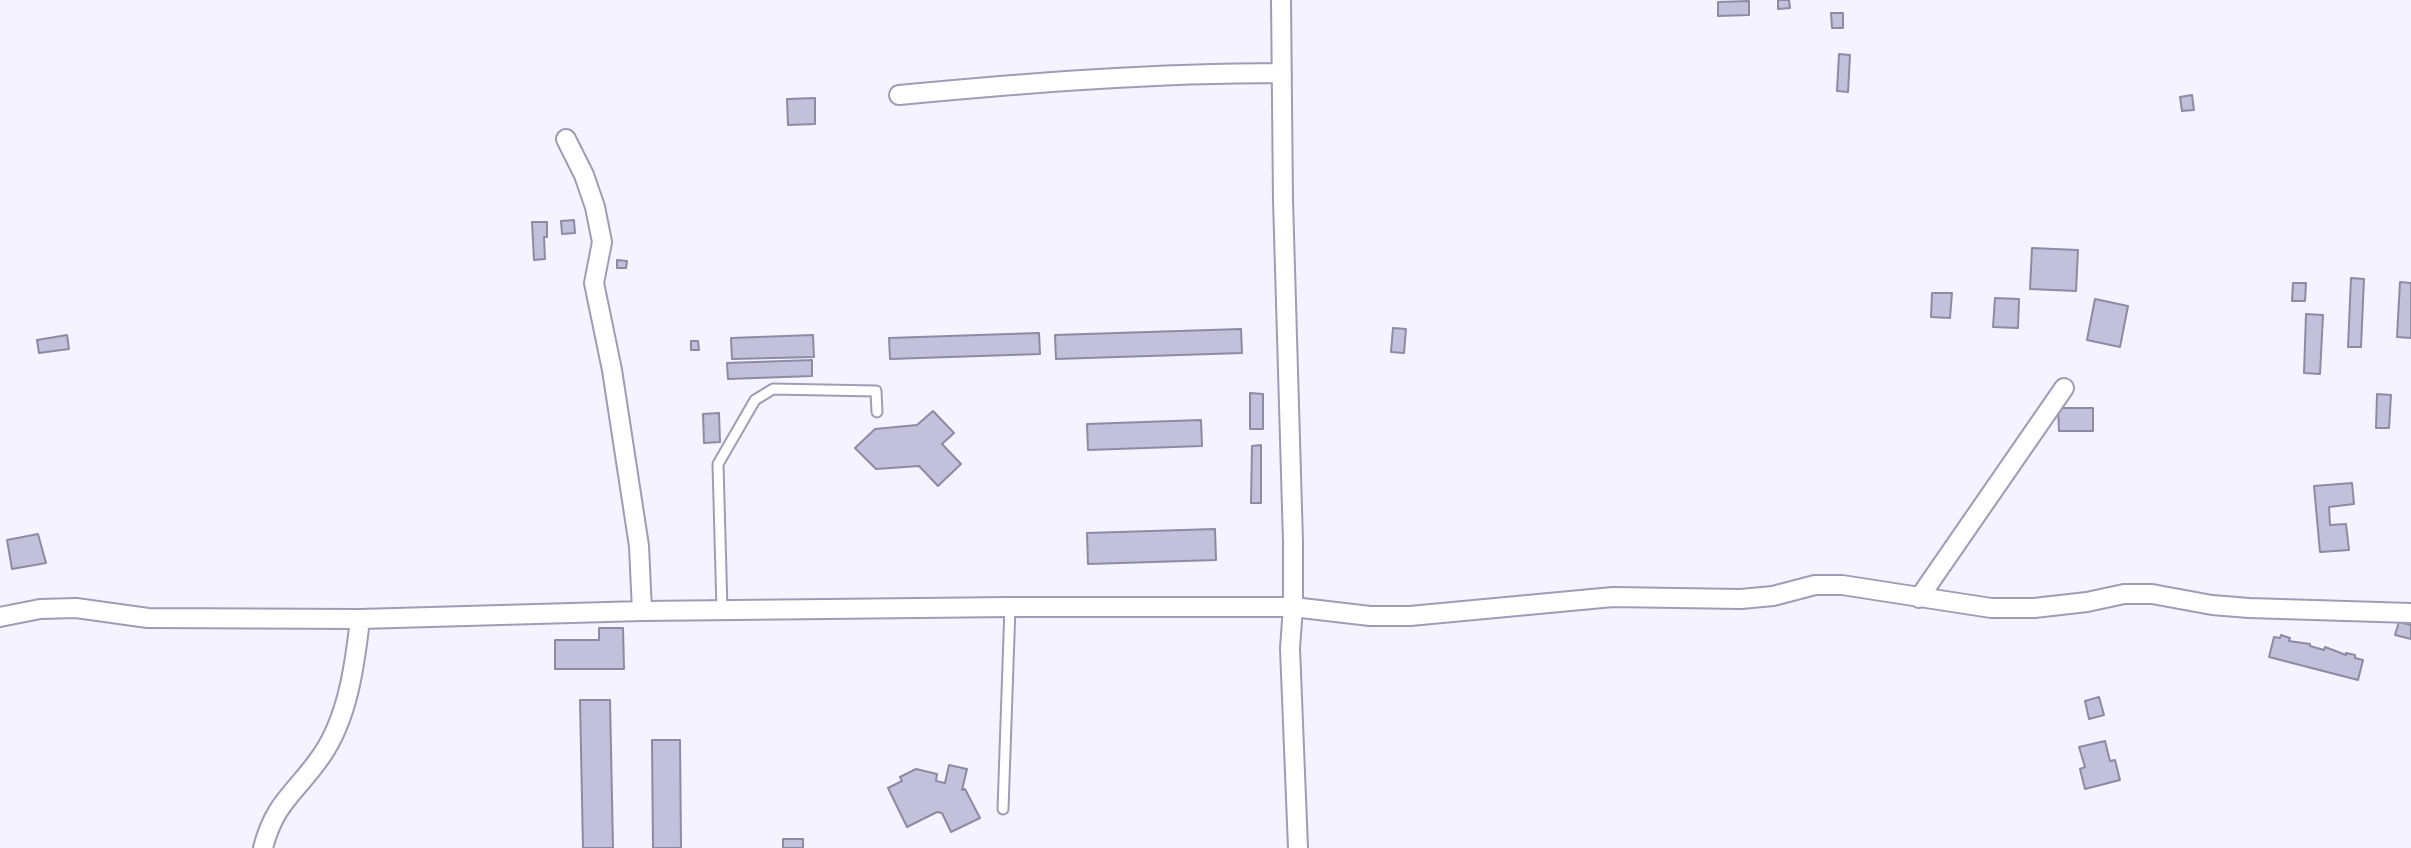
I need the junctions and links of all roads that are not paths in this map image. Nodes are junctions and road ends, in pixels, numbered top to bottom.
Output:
1 (1281, 0) edge
2 (1282, 73) junction
3 (899, 95) dead end
4 (566, 139) dead end
5 (2064, 388) dead end
6 (877, 412) dead end
7 (1919, 598) junction
8 (1010, 607) junction
9 (1293, 607) junction
10 (722, 610) junction
11 (642, 611) junction
12 (2411, 613) edge
13 (0, 617) edge
14 (360, 619) junction
15 (1003, 809) dead end
16 (263, 848) edge
17 (1298, 848) edge

1 - 2 street
2 - 3 street
2 - 9 street
4 - 11 street
5 - 7 street
6 - 10 lane
7 - 9 street
7 - 12 street
8 - 9 street
8 - 10 street
8 - 15 lane
9 - 17 street
10 - 11 street
11 - 14 street
13 - 14 street
14 - 16 street

